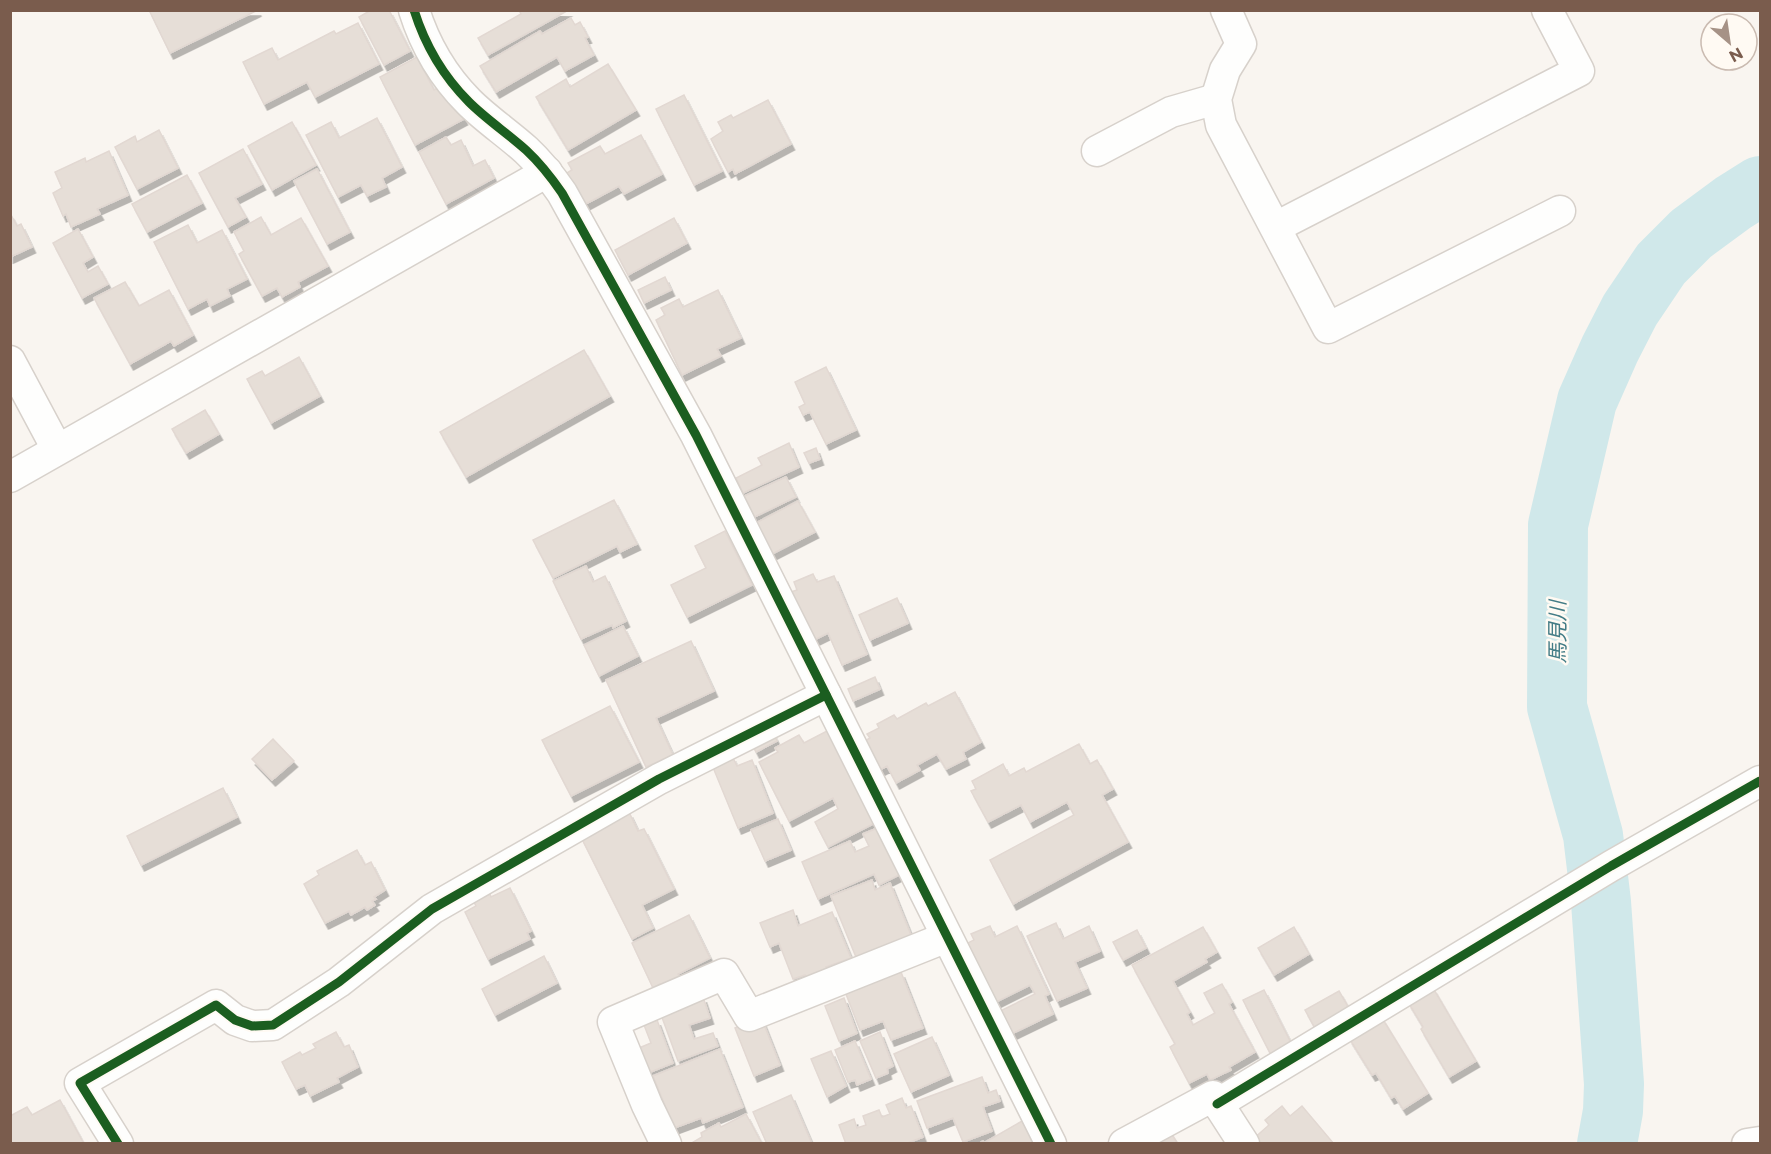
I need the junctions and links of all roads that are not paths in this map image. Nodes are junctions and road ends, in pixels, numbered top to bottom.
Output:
1 (414, 10) edge
2 (1226, 10) edge
3 (1547, 10) edge
4 (1216, 99) junction
5 (1097, 151) dead end
6 (547, 172) junction
7 (1560, 211) dead end
8 (1276, 227) junction
9 (10, 361) edge
10 (57, 449) junction
11 (10, 477) edge
12 (826, 695) junction
13 (1761, 781) edge
14 (947, 937) junction
15 (1217, 1104) junction
16 (1761, 1142) edge
17 (118, 1143) edge
18 (666, 1143) edge
19 (1051, 1143) edge
20 (1124, 1143) edge
21 (1244, 1143) edge
22 (1747, 1143) edge

1 - 6 street
2 - 4 street
3 - 8 street
4 - 5 street
4 - 8 street
6 - 10 street
6 - 12 street
7 - 8 street
9 - 10 street
10 - 11 street
12 - 14 street
12 - 17 street
13 - 15 street
14 - 18 street
14 - 19 street
15 - 20 street
15 - 21 street
16 - 22 street

